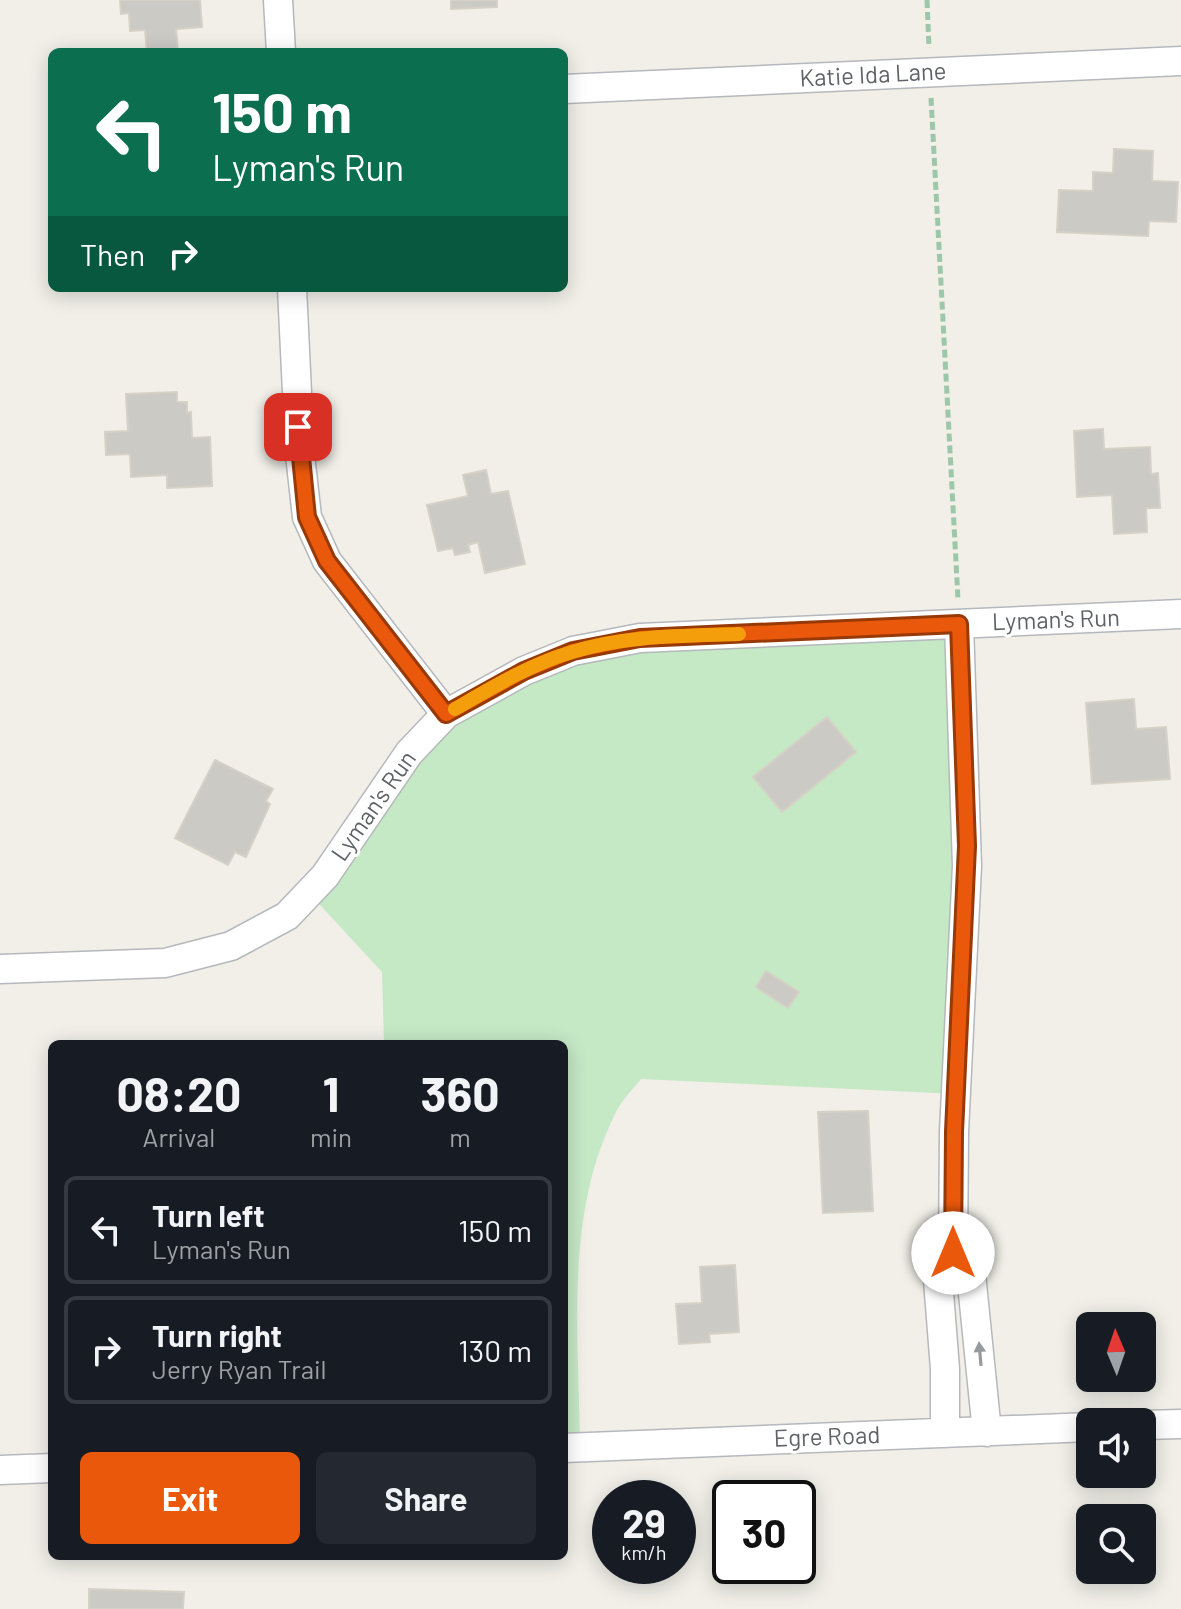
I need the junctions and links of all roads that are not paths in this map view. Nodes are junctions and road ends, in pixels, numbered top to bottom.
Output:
1 (278, 0) edge
2 (281, 48) edge
3 (1181, 61) edge
4 (568, 89) edge
5 (292, 292) edge
6 (1181, 614) edge
7 (959, 624) junction
8 (446, 714) junction
9 (0, 969) edge
10 (953, 1253) junction
11 (1181, 1424) edge
12 (1156, 1425) edge
13 (1076, 1428) edge
14 (987, 1432) junction
15 (945, 1433) junction
16 (568, 1448) edge
17 (48, 1468) edge
18 (0, 1470) edge

1 - 2 street
3 - 4 street, Katie Ida Lane
5 - 8 street
6 - 7 street, Lyman's Run
7 - 8 street, Lyman's Run
7 - 10 street
8 - 9 street, Lyman's Run
14 -> 10 street
10 - 15 street
11 - 12 street
13 - 14 street, Egre Road
14 - 15 street, Egre Road
15 - 16 street, Egre Road
17 - 18 street

